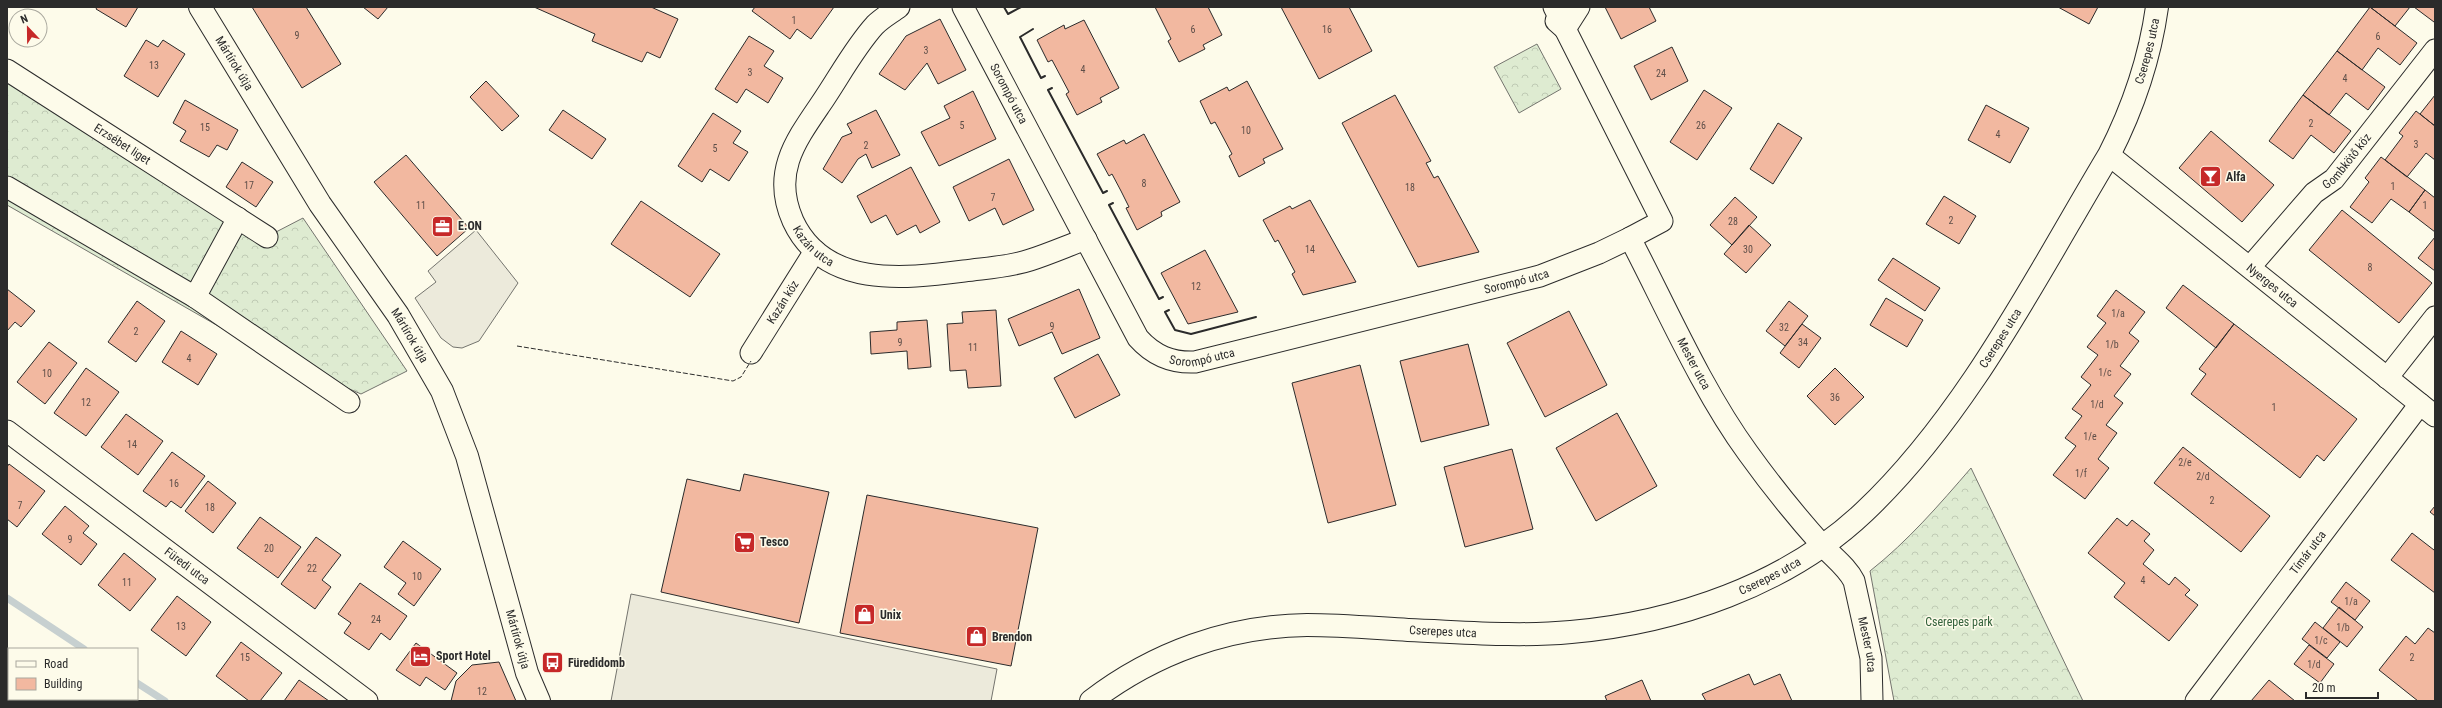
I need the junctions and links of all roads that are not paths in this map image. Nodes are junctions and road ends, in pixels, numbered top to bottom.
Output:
1 (200, 7) edge
2 (899, 7) edge
3 (963, 7) edge
4 (1541, 7) edge
5 (1554, 7) edge
6 (1579, 7) edge
7 (2157, 7) edge
8 (1565, 29) junction
9 (2435, 50) edge
10 (7, 70) edge
11 (2109, 155) junction
12 (7, 187) edge
13 (238, 218) junction
14 (267, 237) dead end
15 (1630, 238) junction
16 (1086, 239) junction
17 (815, 251) junction
18 (2250, 267) junction
19 (195, 296) junction
20 (2435, 317) edge
21 (751, 353) dead end
22 (2387, 378) junction
23 (349, 402) dead end
24 (2428, 410) edge
25 (7, 431) edge
26 (1823, 546) junction
27 (367, 701) edge
28 (539, 701) edge
29 (1091, 701) edge
30 (1872, 701) edge
31 (2196, 701) edge

1 - 28 street, Mártírok útja
2 - 17 street, Kazán utca
3 - 16 street, Sorompó utca
4 - 8 street
5 - 8 street
6 - 8 street
7 - 11 street, Cserepes utca
8 - 15 street
9 - 18 street, Gombkötő köz
10 - 13 street, Erzsébet liget
11 - 18 street, Nyerges utca
11 - 26 street, Cserepes utca
12 - 19 street
13 - 14 street, Erzsébet liget
13 - 19 street
15 - 16 street, Sorompó utca
15 - 26 street, Mester utca
16 - 17 street, Kazán utca
17 - 21 street, Kazán köz
18 - 22 street, Nyerges utca
19 - 23 street
20 - 22 street
22 - 24 street, Nyerges utca
24 - 31 street, Tímár utca
25 - 27 street, Füredi utca
26 - 29 street, Cserepes utca
26 - 30 street, Mester utca

